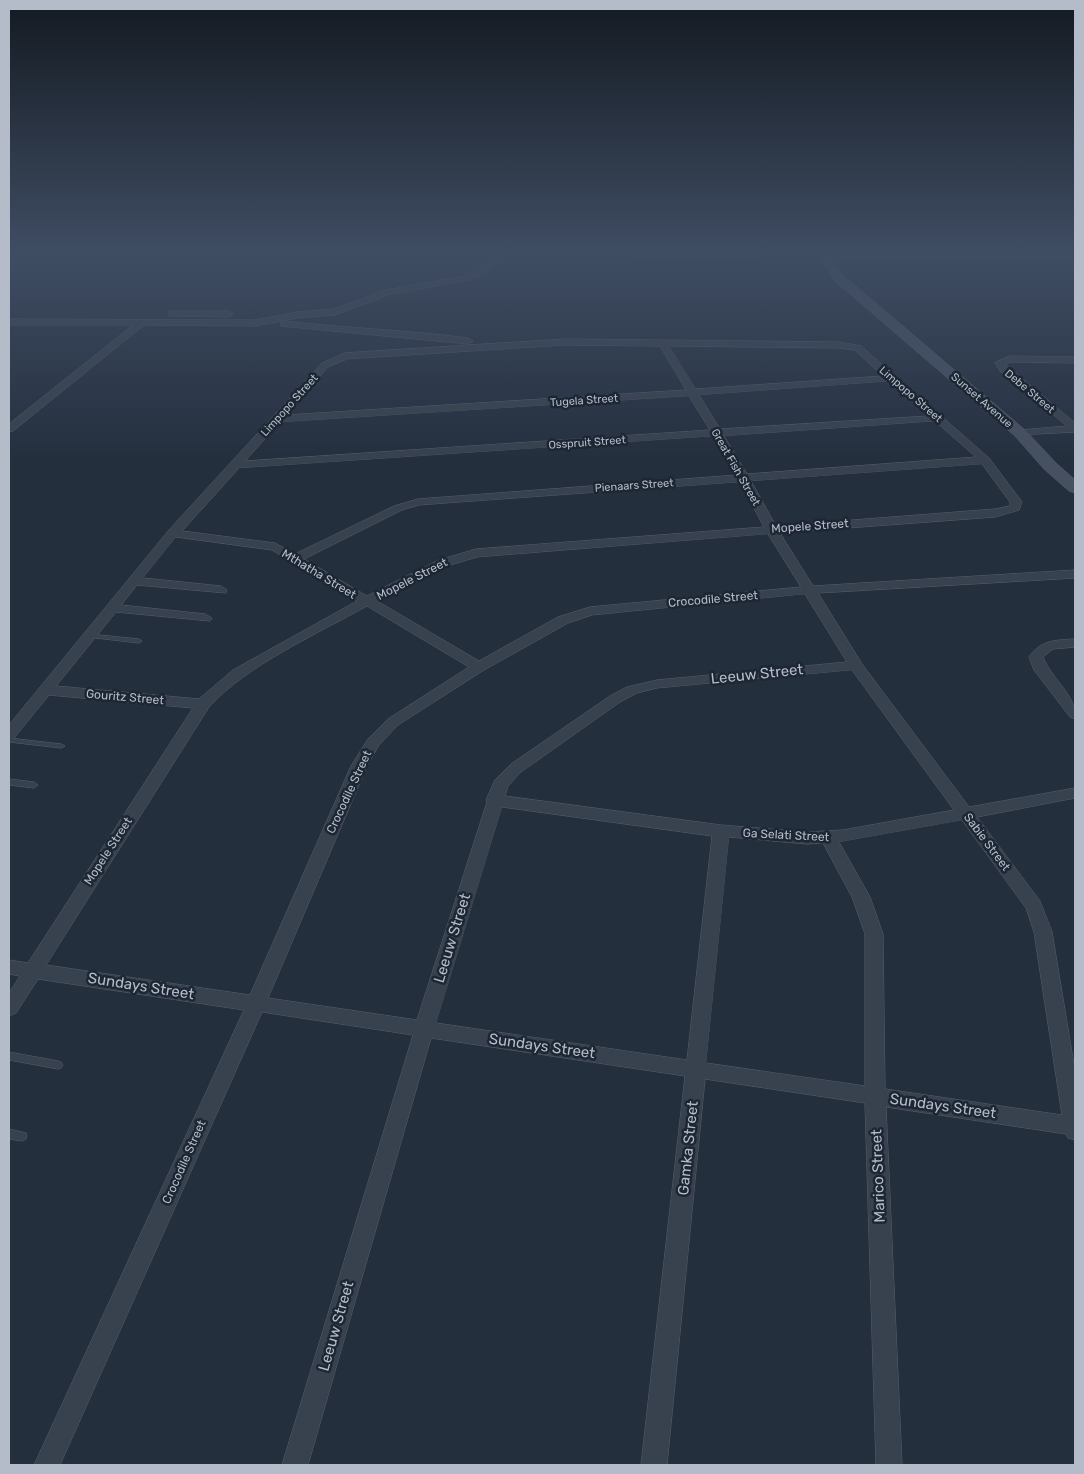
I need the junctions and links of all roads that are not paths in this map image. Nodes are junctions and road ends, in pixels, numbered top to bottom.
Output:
1 (87, 323) edge
2 (108, 323) joint
3 (141, 323) edge
4 (255, 323) joint
5 (891, 323) edge
6 (137, 324) junction
7 (663, 343) junction
8 (490, 346) junction
9 (1075, 360) edge
10 (890, 378) junction
11 (692, 392) junction
12 (938, 418) junction
13 (277, 420) junction
14 (1075, 428) edge
15 (9, 429) edge
16 (718, 433) junction
17 (1020, 433) junction
18 (985, 460) junction
19 (236, 465) junction
20 (744, 478) junction
21 (1075, 488) edge
22 (1011, 511) joint
23 (771, 529) junction
24 (173, 533) junction
25 (296, 558) junction
26 (1075, 574) edge
27 (134, 580) junction
28 (221, 590) dead end
29 (811, 590) junction
30 (365, 602) junction
31 (112, 608) junction
32 (205, 618) dead end
33 (89, 636) junction
34 (139, 641) dead end
35 (1075, 643) edge
36 (856, 664) junction
37 (479, 667) junction
38 (46, 690) junction
39 (203, 704) junction
40 (1075, 714) edge
41 (9, 735) edge
42 (9, 740) edge
43 (61, 746) dead end
44 (9, 782) edge
45 (34, 786) dead end
46 (1075, 792) edge
47 (494, 800) junction
48 (965, 813) junction
49 (721, 831) junction
50 (829, 838) junction
51 (9, 967) edge
52 (32, 970) junction
53 (256, 1004) junction
54 (9, 1008) edge
55 (424, 1029) junction
56 (9, 1056) edge
57 (58, 1065) dead end
58 (697, 1070) junction
59 (875, 1096) junction
60 (1075, 1128) edge
61 (9, 1134) edge
62 (22, 1136) dead end
63 (48, 1465) edge
64 (296, 1465) edge
65 (654, 1465) edge
66 (889, 1465) edge

1 - 2 street
2 - 6 street
3 - 6 street
4 - 6 street
4 - 8 street
5 - 17 street, Sunset Avenue
6 - 15 street
7 - 8 street, Limpopo Street
7 - 10 street, Limpopo Street
7 - 11 street, Great Fish Street
8 - 13 street, Limpopo Street
9 - 14 street, Debe Street
10 - 11 street, Tugela Street
10 - 12 street, Limpopo Street
11 - 13 street, Tugela Street
11 - 16 street, Great Fish Street
12 - 16 street, Osspruit Street
12 - 18 street, Limpopo Street
13 - 19 street, Limpopo Street
14 - 17 street
16 - 19 street, Osspruit Street
16 - 20 street, Great Fish Street
17 - 21 street, Sunset Avenue
18 - 20 street, Pienaars Street
18 - 22 street, Limpopo Street
19 - 24 street, Limpopo Street
20 - 23 street, Great Fish Street
20 - 25 street, Pienaars Street
22 - 23 street, Mopele Street
23 - 29 street, Great Fish Street
23 - 30 street, Mopele Street
24 - 25 street, Mthatha Street
24 - 27 street, Limpopo Street
25 - 30 street, Mthatha Street
26 - 29 street, Crocodile Street
27 - 28 street
27 - 31 street, Limpopo Street
29 - 36 street, Sabie Street
29 - 37 street, Crocodile Street
30 - 37 street, Mthatha Street
30 - 39 street, Mopele Street
31 - 32 street
31 - 33 street, Limpopo Street
33 - 34 lane
33 - 38 street, Limpopo Street
35 - 40 street
36 - 47 street, Leeuw Street
36 - 48 street, Sabie Street
37 - 53 street, Crocodile Street
38 - 39 street, Gouritz Street
38 - 41 street, Limpopo Street
39 - 52 street, Mopele Street
42 - 43 lane
44 - 45 lane
46 - 48 street, Ga Selati Street
47 - 49 street, Ga Selati Street
47 - 55 street, Leeuw Street
48 - 50 street, Ga Selati Street
48 - 60 street, Sabie Street
49 - 50 street, Ga Selati Street
49 - 58 street, Gamka Street
50 - 59 street, Marico Street
51 - 52 street, Sundays Street
52 - 53 street, Sundays Street
52 - 54 street, Mopele Street
53 - 55 street, Sundays Street
53 - 63 street, Crocodile Street
55 - 58 street, Sundays Street
55 - 64 street, Leeuw Street
56 - 57 lane
58 - 59 street, Sundays Street
58 - 65 street, Gamka Street
59 - 60 street, Sundays Street
59 - 66 street, Marico Street
61 - 62 lane

